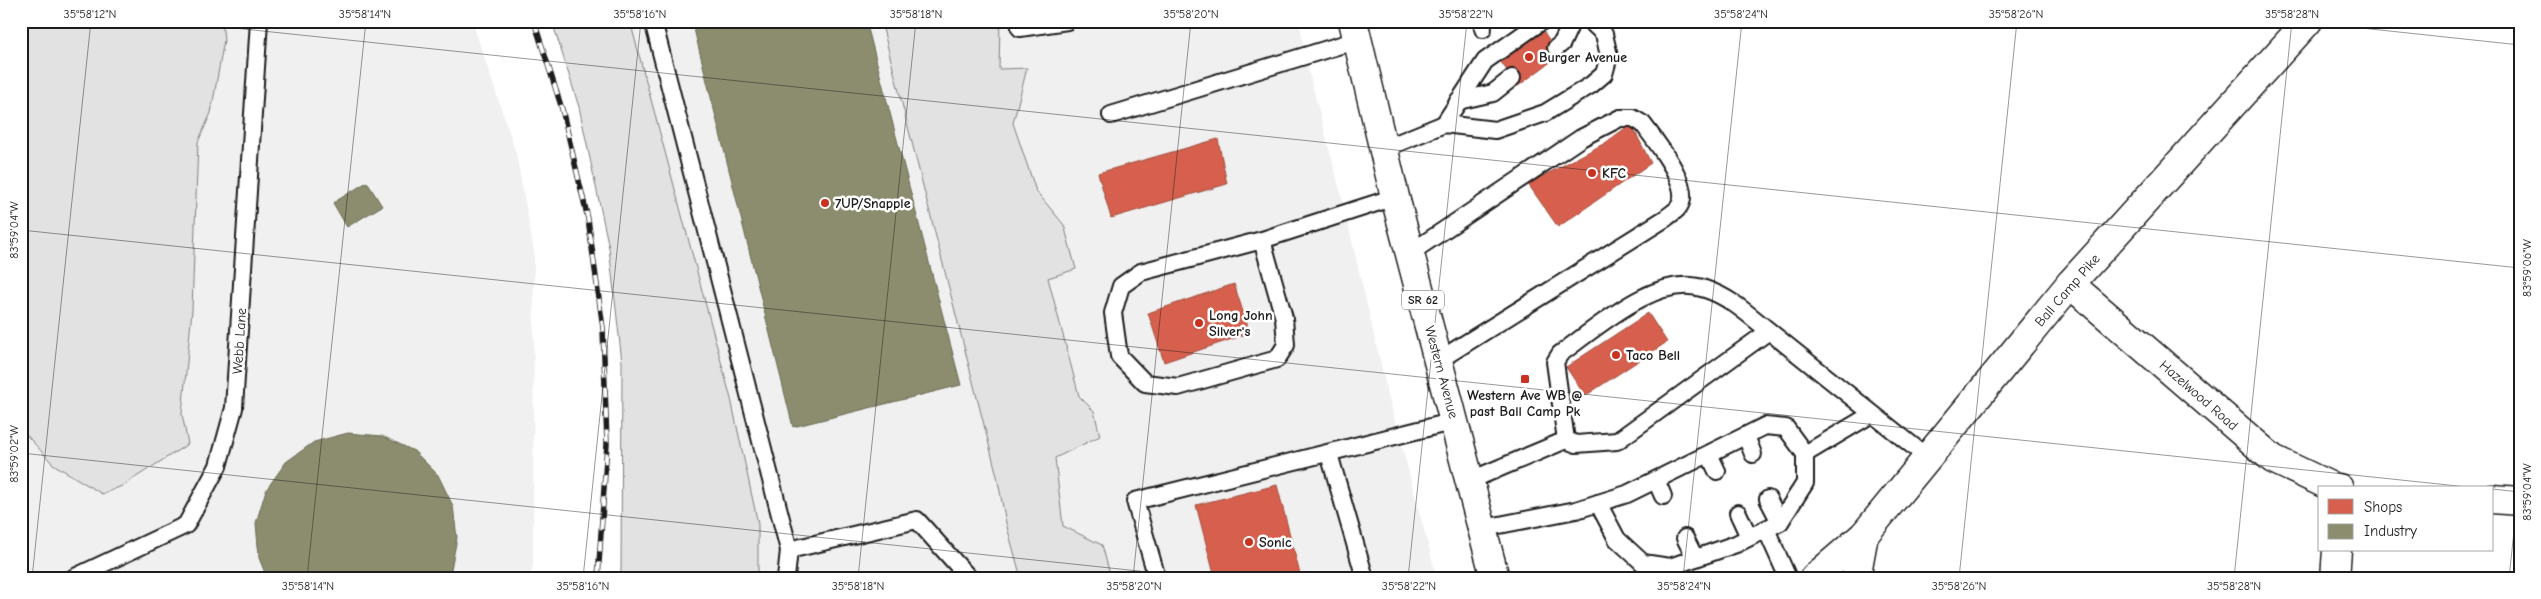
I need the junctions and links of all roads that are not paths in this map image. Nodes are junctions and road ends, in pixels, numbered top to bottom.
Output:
1 (259, 21) edge
2 (653, 21) edge
3 (1067, 21) edge
4 (1542, 21) edge
5 (1572, 21) edge
6 (1590, 21) edge
7 (2308, 21) edge
8 (1020, 28) dead end
9 (1355, 31) edge
10 (1556, 48) dead end
11 (1512, 78) dead end
12 (1458, 101) junction
13 (1111, 115) dead end
14 (1444, 124) junction
15 (1383, 149) junction
16 (1395, 197) junction
17 (1262, 240) junction
18 (1410, 253) junction
19 (2070, 284) junction
20 (1769, 331) junction
21 (1439, 360) junction
22 (1872, 414) junction
23 (1455, 421) junction
24 (1746, 436) junction
25 (1566, 440) junction
26 (1329, 454) junction
27 (1709, 454) junction
28 (1753, 454) dead end
29 (1805, 454) junction
30 (1928, 458) junction
31 (1717, 471) dead end
32 (1471, 480) junction
33 (1656, 480) junction
34 (2330, 486) edge
35 (1664, 496) dead end
36 (1768, 499) dead end
37 (2494, 499) edge
38 (2520, 501) edge
39 (1598, 503) junction
40 (1738, 513) dead end
41 (1773, 526) junction
42 (1484, 528) junction
43 (1864, 535) junction
44 (1749, 537) junction
45 (1685, 538) dead end
46 (790, 550) junction
47 (2338, 552) edge
48 (1695, 558) junction
49 (73, 578) edge
50 (786, 578) edge
51 (969, 578) edge
52 (1157, 578) edge
53 (1365, 578) edge
54 (1496, 578) edge
55 (1788, 578) edge
56 (1814, 578) edge
57 (1856, 578) edge
58 (2335, 578) edge

1 - 49 lane, Webb Lane
2 - 46 lane
3 - 8 lane
4 - 12 lane
5 - 10 lane
6 - 14 lane
7 - 19 street, Ball Camp Pike
9 - 13 lane
9 - 15 street, Western Avenue / SR 62
11 - 12 lane
12 - 14 lane
14 - 15 lane
15 - 16 street, Western Avenue / SR 62
16 - 17 lane
16 - 18 street, Western Avenue / SR 62
17 - 17 lane
18 - 21 street, Western Avenue / SR 62
18 - 21 lane
19 - 30 street, Ball Camp Pike
19 - 34 street, Hazelwood Road
20 - 22 lane
20 - 25 lane
20 - 25 lane
21 - 23 street, Western Avenue / SR 62
22 - 29 lane
22 - 30 lane
23 - 26 lane
23 - 32 street, Western Avenue / SR 62
24 - 27 lane
24 - 28 lane
24 - 29 lane
25 - 32 lane
26 - 52 lane
26 - 53 lane
27 - 31 lane
27 - 33 lane
29 - 41 lane
30 - 43 street, Ball Camp Pike
32 - 42 street, Western Avenue / SR 62
33 - 35 lane
33 - 39 lane
36 - 41 lane
37 - 38 street
39 - 42 lane
39 - 48 lane
40 - 44 lane
41 - 44 lane
41 - 55 lane
42 - 54 street, Western Avenue / SR 62
43 - 56 street
43 - 57 street, Ball Camp Pike
44 - 48 lane
45 - 48 lane
46 - 50 lane
46 - 51 lane
47 - 58 street

